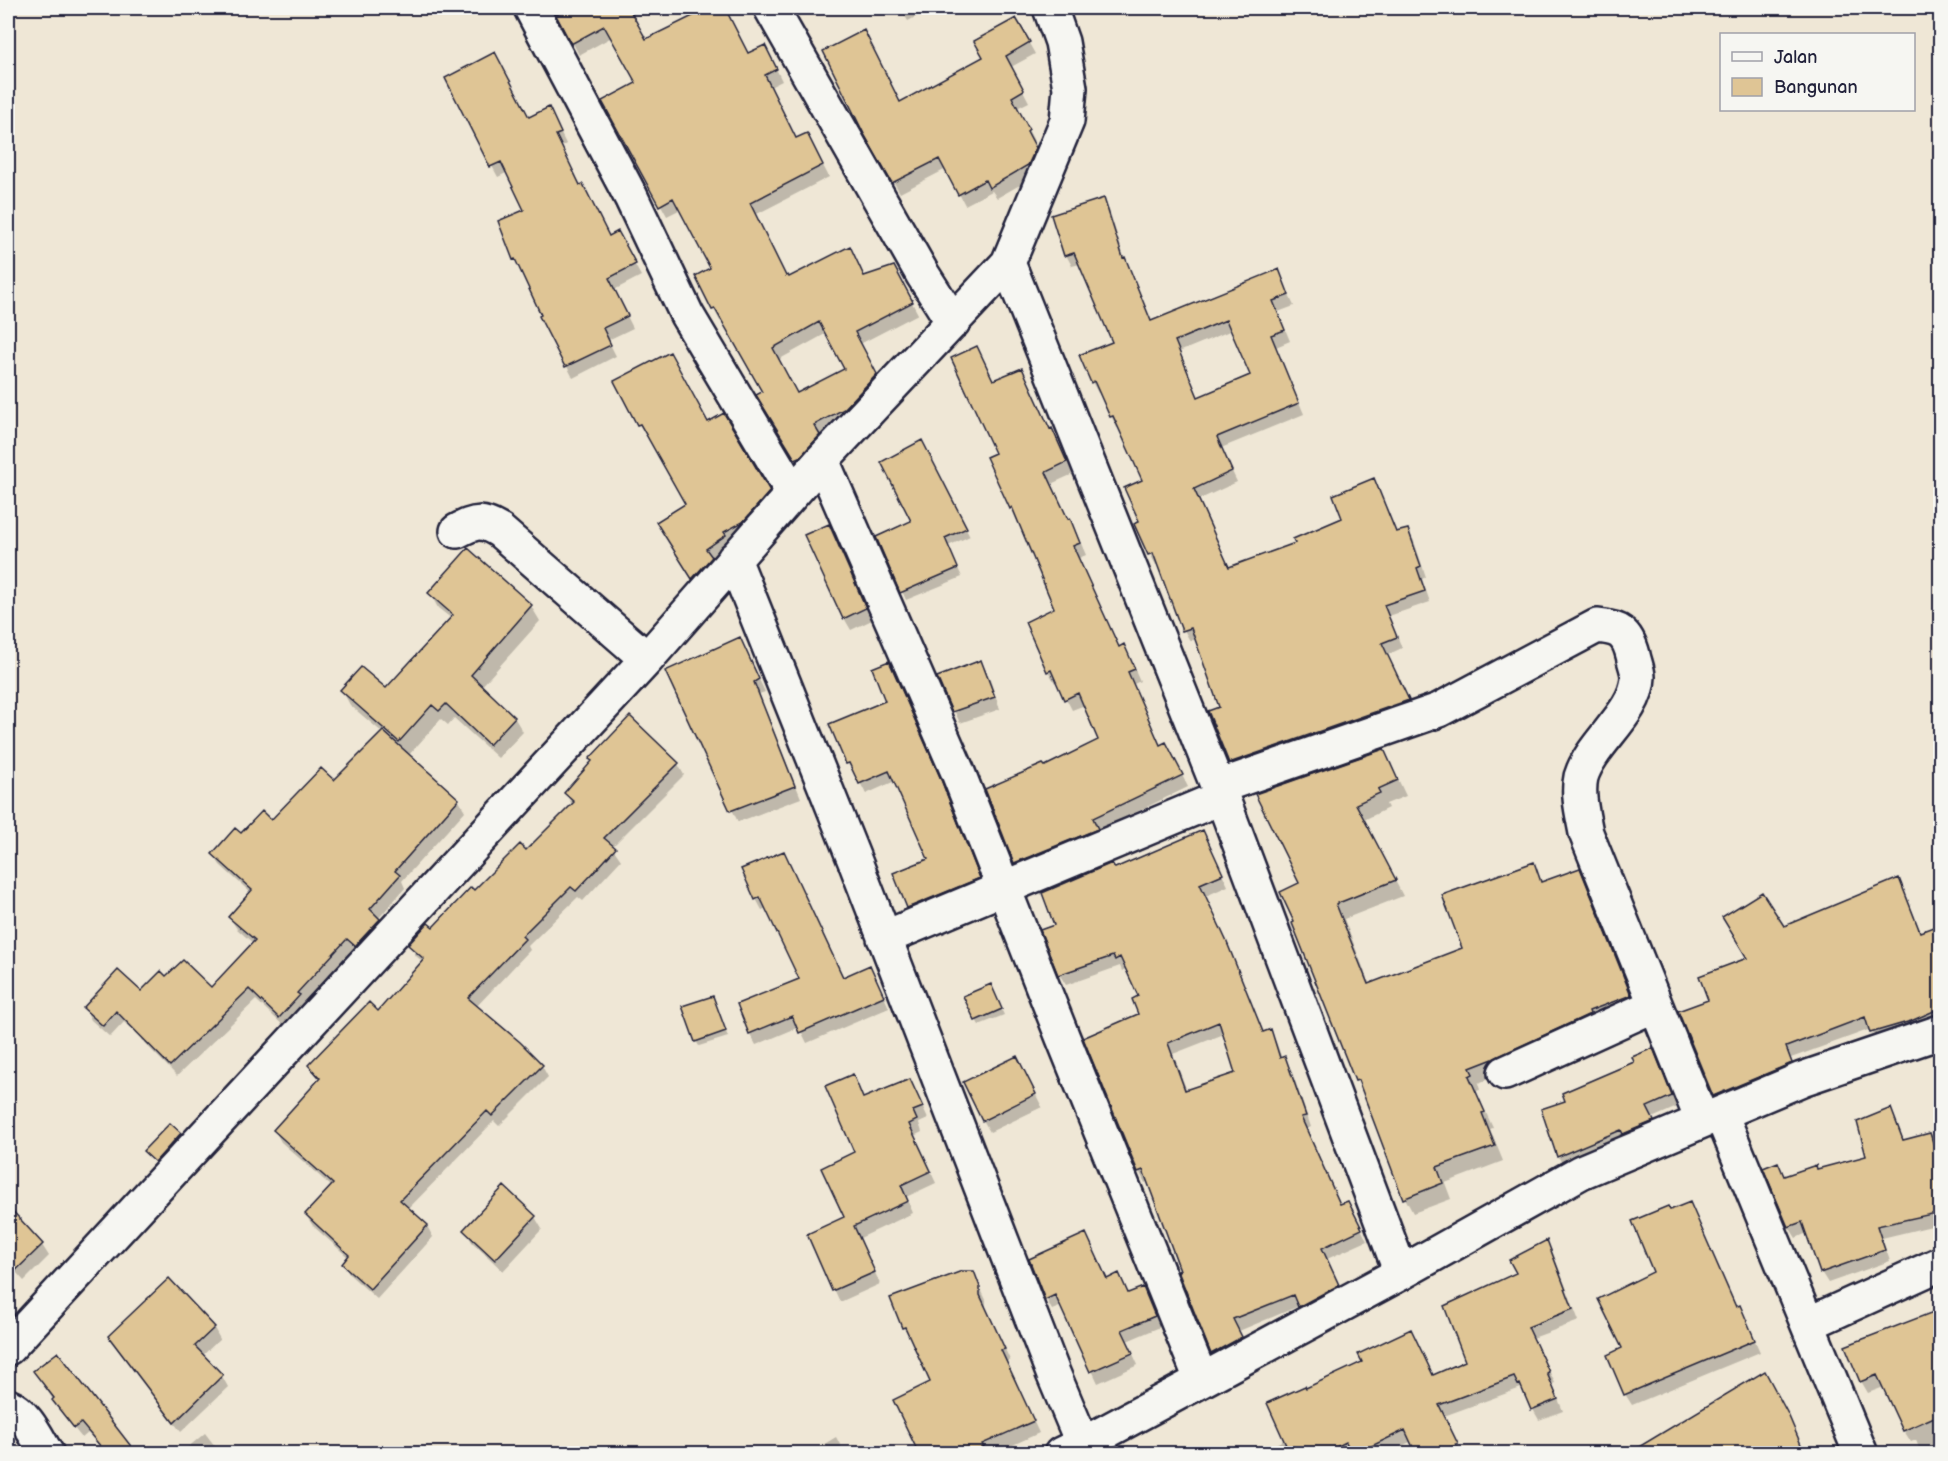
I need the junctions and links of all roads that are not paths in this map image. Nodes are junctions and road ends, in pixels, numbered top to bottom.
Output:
1 (531, 8) edge
2 (771, 8) edge
3 (1050, 8) edge
4 (1008, 263) junction
5 (953, 322) junction
6 (822, 460) junction
7 (793, 493) junction
8 (457, 531) dead end
9 (734, 559) junction
10 (647, 659) junction
11 (1220, 792) junction
12 (1004, 888) junction
13 (884, 938) junction
14 (1655, 1005) junction
15 (1941, 1032) edge
16 (1506, 1073) dead end
17 (1712, 1117) junction
18 (1941, 1264) edge
19 (1401, 1273) junction
20 (1808, 1324) junction
21 (8, 1348) edge
22 (1201, 1379) junction
23 (8, 1406) edge
24 (1088, 1446) edge
25 (47, 1454) edge
26 (1861, 1454) edge

1 - 7 street
2 - 5 street
3 - 4 street
4 - 5 street
4 - 11 street
5 - 6 street
6 - 7 street
6 - 12 street
7 - 9 street
8 - 10 street
9 - 10 street
9 - 13 street
10 - 21 street
11 - 12 street
11 - 14 street
11 - 19 street
12 - 13 street
12 - 22 street
13 - 24 street
14 - 16 street
14 - 17 street
15 - 17 street
17 - 19 street
17 - 20 street
18 - 20 street
19 - 22 street
20 - 26 street
22 - 24 street
23 - 25 street

